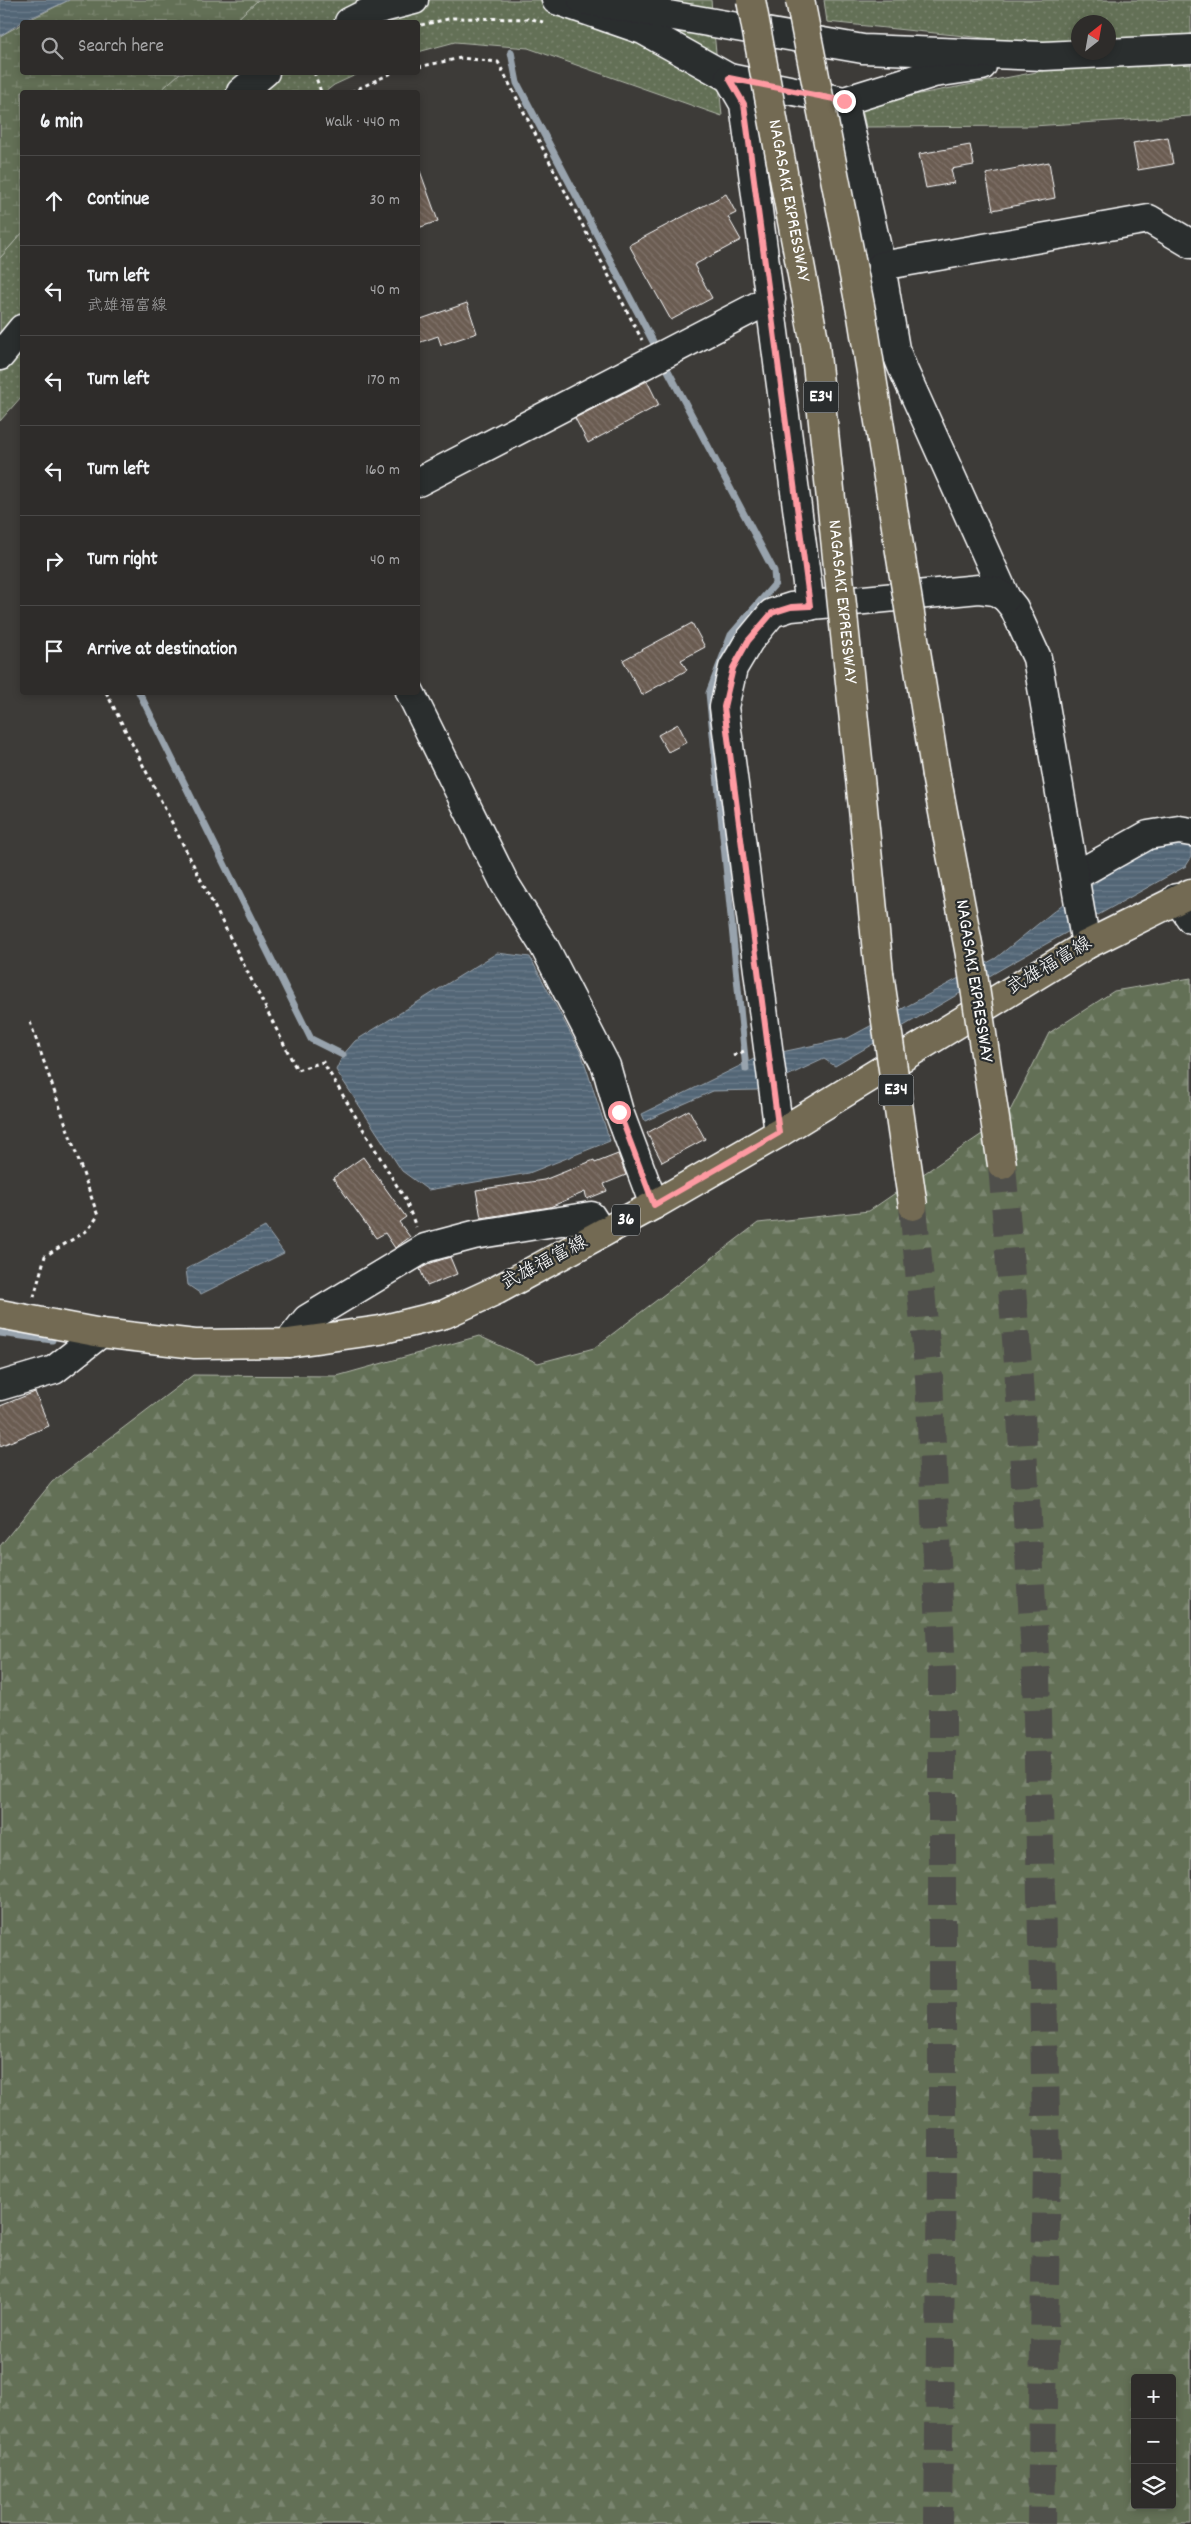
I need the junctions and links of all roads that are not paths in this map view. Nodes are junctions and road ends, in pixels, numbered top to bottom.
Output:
1 (414, 0) edge
2 (582, 0) edge
3 (751, 0) edge
4 (800, 0) edge
5 (553, 12) edge
6 (353, 20) edge
7 (1191, 49) edge
8 (1044, 56) junction
9 (261, 75) edge
10 (729, 78) junction
11 (243, 90) edge
12 (844, 101) junction
13 (1191, 244) edge
14 (881, 266) junction
15 (771, 299) junction
16 (20, 331) edge
17 (0, 356) edge
18 (420, 481) edge
19 (1006, 598) junction
20 (810, 606) junction
21 (411, 695) edge
22 (1191, 832) edge
23 (1076, 881) junction
24 (1186, 903) edge
25 (1084, 938) junction
26 (779, 1133) junction
27 (1002, 1165) tunnel mouth
28 (654, 1205) junction
29 (913, 1206) tunnel mouth
30 (602, 1233) junction
31 (0, 1314) edge
32 (101, 1333) junction
33 (288, 1343) junction
34 (0, 1386) edge

1 - 6 street
2 - 8 street
3 - 29 main road, NAGASAKI EXPRESSWAY / E34, bridge
4 - 27 main road, NAGASAKI EXPRESSWAY, bridge
5 - 10 street
7 - 8 street
8 - 12 street
9 - 11 street
10 - 12 street
10 - 15 street
12 - 14 street
13 - 14 street
14 - 19 street
15 - 18 street
15 - 20 street
16 - 17 street
19 - 20 street
19 - 23 street
20 - 26 street
21 - 28 street
22 - 23 street
23 - 25 street
24 - 25 main road, 武雄福富線 / 36
25 - 26 main road, 武雄福富線 / 36
26 - 28 main road, 武雄福富線 / 36
28 - 30 main road, 武雄福富線 / 36
30 - 33 main road, 武雄福富線 / 36
30 - 33 street
31 - 32 main road, 武雄福富線 / 36
32 - 33 main road, 武雄福富線 / 36
32 - 34 street

